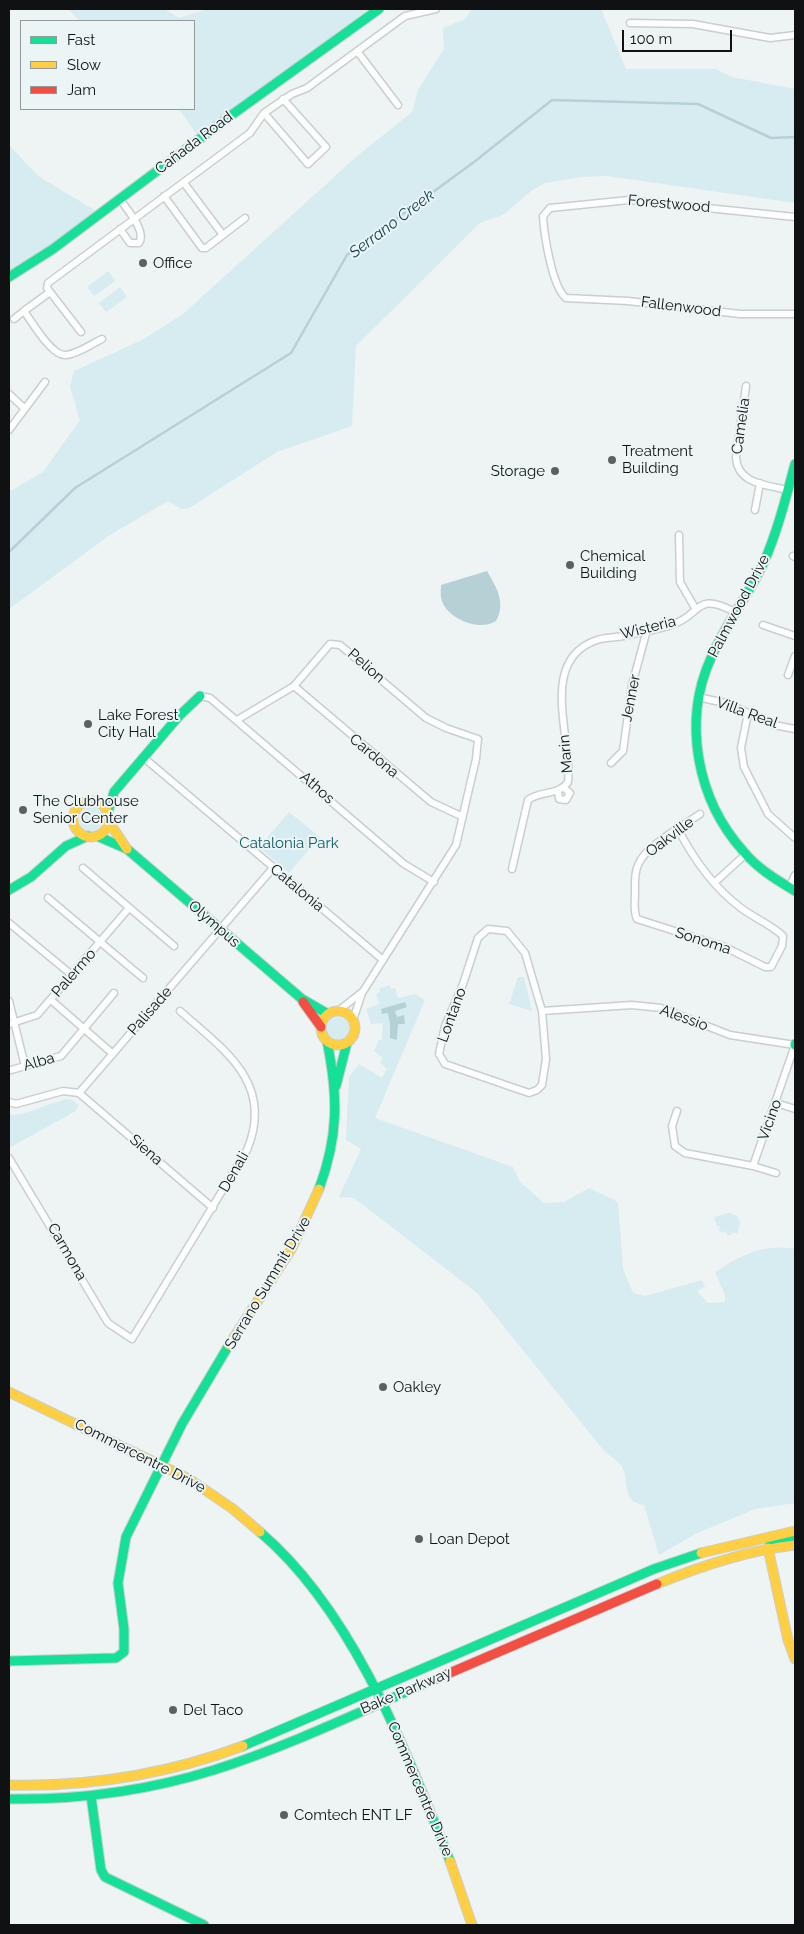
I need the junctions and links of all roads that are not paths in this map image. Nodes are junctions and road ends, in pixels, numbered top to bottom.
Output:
1 (379, 9) edge
2 (436, 9) edge
3 (410, 11) edge
4 (630, 24) dead end
5 (795, 35) edge
6 (357, 51) junction
7 (283, 99) junction
8 (398, 105) dead end
9 (264, 113) junction
10 (184, 183) junction
11 (164, 196) junction
12 (120, 199) junction
13 (795, 217) edge
14 (245, 218) dead end
15 (133, 220) junction
16 (120, 229) junction
17 (223, 235) junction
18 (9, 277) edge
19 (50, 292) junction
20 (566, 298) joint
21 (24, 311) junction
22 (795, 314) edge
23 (14, 320) dead end
24 (81, 332) dead end
25 (102, 339) dead end
26 (45, 382) dead end
27 (746, 386) dead end
28 (9, 394) edge
29 (24, 408) junction
30 (9, 430) edge
31 (795, 464) edge
32 (794, 475) edge
33 (760, 483) junction
34 (788, 490) junction
35 (755, 510) dead end
36 (679, 535) dead end
37 (694, 608) junction
38 (735, 612) junction
39 (763, 625) dead end
40 (647, 630) junction
41 (795, 636) edge
42 (795, 656) edge
43 (566, 670) joint
44 (788, 675) dead end
45 (294, 686) junction
46 (200, 696) joint
47 (698, 697) junction
48 (748, 713) junction
49 (237, 720) junction
50 (795, 728) edge
51 (478, 739) joint
52 (143, 757) junction
53 (611, 763) dead end
54 (114, 792) junction
55 (94, 802) junction
56 (700, 814) dead end
57 (462, 816) junction
58 (108, 817) junction
59 (75, 825) junction
60 (678, 829) junction
61 (92, 836) junction
62 (795, 838) edge
63 (66, 846) junction
64 (127, 850) junction
65 (746, 854) junction
66 (83, 868) dead end
67 (273, 868) junction
68 (512, 869) dead end
69 (795, 875) edge
70 (434, 882) junction
71 (714, 884) junction
72 (9, 890) edge
73 (792, 890) edge
74 (48, 898) dead end
75 (129, 908) junction
76 (636, 919) joint
77 (9, 923) edge
78 (220, 929) junction
79 (100, 943) junction
80 (174, 946) dead end
81 (383, 960) junction
82 (73, 976) junction
83 (143, 978) dead end
84 (114, 993) dead end
85 (362, 993) junction
86 (302, 999) junction
87 (51, 1000) junction
88 (9, 1001) edge
89 (180, 1011) dead end
90 (338, 1011) junction
91 (542, 1011) junction
92 (328, 1014) junction
93 (353, 1020) junction
94 (12, 1023) edge
95 (321, 1027) junction
96 (84, 1029) junction
97 (326, 1041) junction
98 (347, 1043) junction
99 (795, 1045) edge
100 (113, 1054) junction
101 (25, 1066) junction
102 (11, 1070) dead end
103 (336, 1088) junction
104 (79, 1093) junction
105 (9, 1102) edge
106 (776, 1102) junction
107 (795, 1109) edge
108 (677, 1111) dead end
109 (9, 1158) edge
110 (753, 1166) junction
111 (776, 1174) dead end
112 (213, 1208) junction
113 (132, 1339) joint
114 (9, 1392) edge
115 (162, 1464) junction
116 (795, 1531) edge
117 (795, 1537) edge
118 (795, 1545) edge
119 (768, 1548) junction
120 (795, 1659) edge
121 (9, 1662) edge
122 (376, 1689) junction
123 (382, 1702) junction
124 (9, 1786) edge
125 (91, 1796) junction
126 (9, 1798) edge
127 (204, 1925) edge
128 (472, 1925) edge

1 - 12 street, Cañada Road
2 - 3 street
3 - 6 street
4 - 5 street
6 - 7 street
6 - 8 street
7 - 9 street
7 - 9 street
9 - 10 street
10 - 11 street
10 - 17 street
11 - 15 street
11 - 17 street
12 - 15 street
12 - 18 street, Cañada Road
13 - 20 street, Forestwood
14 - 17 street
15 - 16 street
15 - 16 street
16 - 19 street
19 - 21 street
19 - 24 street
20 - 22 street, Fallenwood
21 - 23 street
21 - 25 street
26 - 29 street
27 - 33 street, Camelia
28 - 29 street
29 - 30 street
31 - 32 street, Palmwood Drive
32 - 34 street, Palmwood Drive
33 - 34 street, Camelia
33 - 35 street
34 - 38 street, Palmwood Drive
36 - 37 street
37 - 38 street, Wisteria
37 - 40 street, Wisteria
38 - 47 street, Palmwood Drive
39 - 41 street
40 - 43 street, Wisteria
40 - 53 street, Jenner
42 - 44 street
43 - 68 street, Marin
45 - 49 street, Pelion
45 - 51 street, Pelion
45 - 57 street, Cardona
46 - 49 street, Athos
46 - 52 street
47 - 48 street, Villa Real
47 - 65 street, Palmwood Drive
48 - 50 street, Villa Real
48 - 62 street
49 - 70 street, Athos
51 - 57 street, Serrano Summit Drive
52 - 54 street
52 - 67 street, Catalonia
54 - 55 street
54 - 58 street
55 - 58 street
55 - 59 street
56 - 60 street, Oakville
57 - 70 street, Serrano Summit Drive
58 - 61 street
58 - 64 street, Olympus
59 - 61 street
59 - 63 street
60 - 71 street
60 - 76 street, Oakville
61 - 63 street
61 - 64 street, Olympus
63 - 72 street
64 - 78 street, Olympus
65 - 71 street
65 - 73 street, Palmwood Drive
66 - 75 street
67 - 78 street, Palisade
67 - 81 street, Catalonia
69 - 73 street
70 - 81 street, Serrano Summit Drive
71 - 76 street, Sonoma
74 - 79 street
75 - 79 street, Palermo
75 - 80 street
77 - 82 street
78 - 86 street, Olympus
78 - 100 street, Palisade
79 - 82 street, Palermo
79 - 83 street
81 - 85 street, Serrano Summit Drive
82 - 87 street, Palermo
84 - 96 street, Alba
85 - 90 street, Serrano Summit Drive
85 - 93 street, Serrano Summit Drive
86 - 92 street, Olympus
86 - 95 street, Olympus
87 - 94 street, Palermo
87 - 96 street
88 - 94 street
89 - 112 street, Denali
90 - 92 street, Serrano Summit Drive
90 - 93 street
91 - 91 street, Lontano
91 - 99 street, Alessio
92 - 95 street
93 - 98 street, Serrano Summit Drive
94 - 101 street
95 - 97 street, Serrano Summit Drive
96 - 100 street
96 - 101 street, Alba
97 - 98 street
97 - 103 street, Serrano Summit Drive
98 - 103 street, Serrano Summit Drive
99 - 106 street, Vicino
100 - 104 street, Palisade
101 - 102 street, Alba
103 - 115 street, Serrano Summit Drive
104 - 105 street
104 - 112 street, Siena
106 - 107 street
106 - 110 street, Vicino
108 - 110 street
109 - 113 street, Carmona
110 - 111 street
112 - 113 street, Denali
114 - 115 street, Commercentre Drive
115 - 121 street, Serrano Summit Drive
115 - 122 street, Commercentre Drive
116 - 122 street, Bake Parkway
117 - 119 street
118 - 119 street, Bake Parkway
119 - 120 street
119 - 123 street, Bake Parkway
122 - 123 street, Commercentre Drive
122 - 124 street, Bake Parkway
123 - 125 street, Bake Parkway
123 - 128 street, Commercentre Drive
125 - 126 street, Bake Parkway
125 - 127 street

